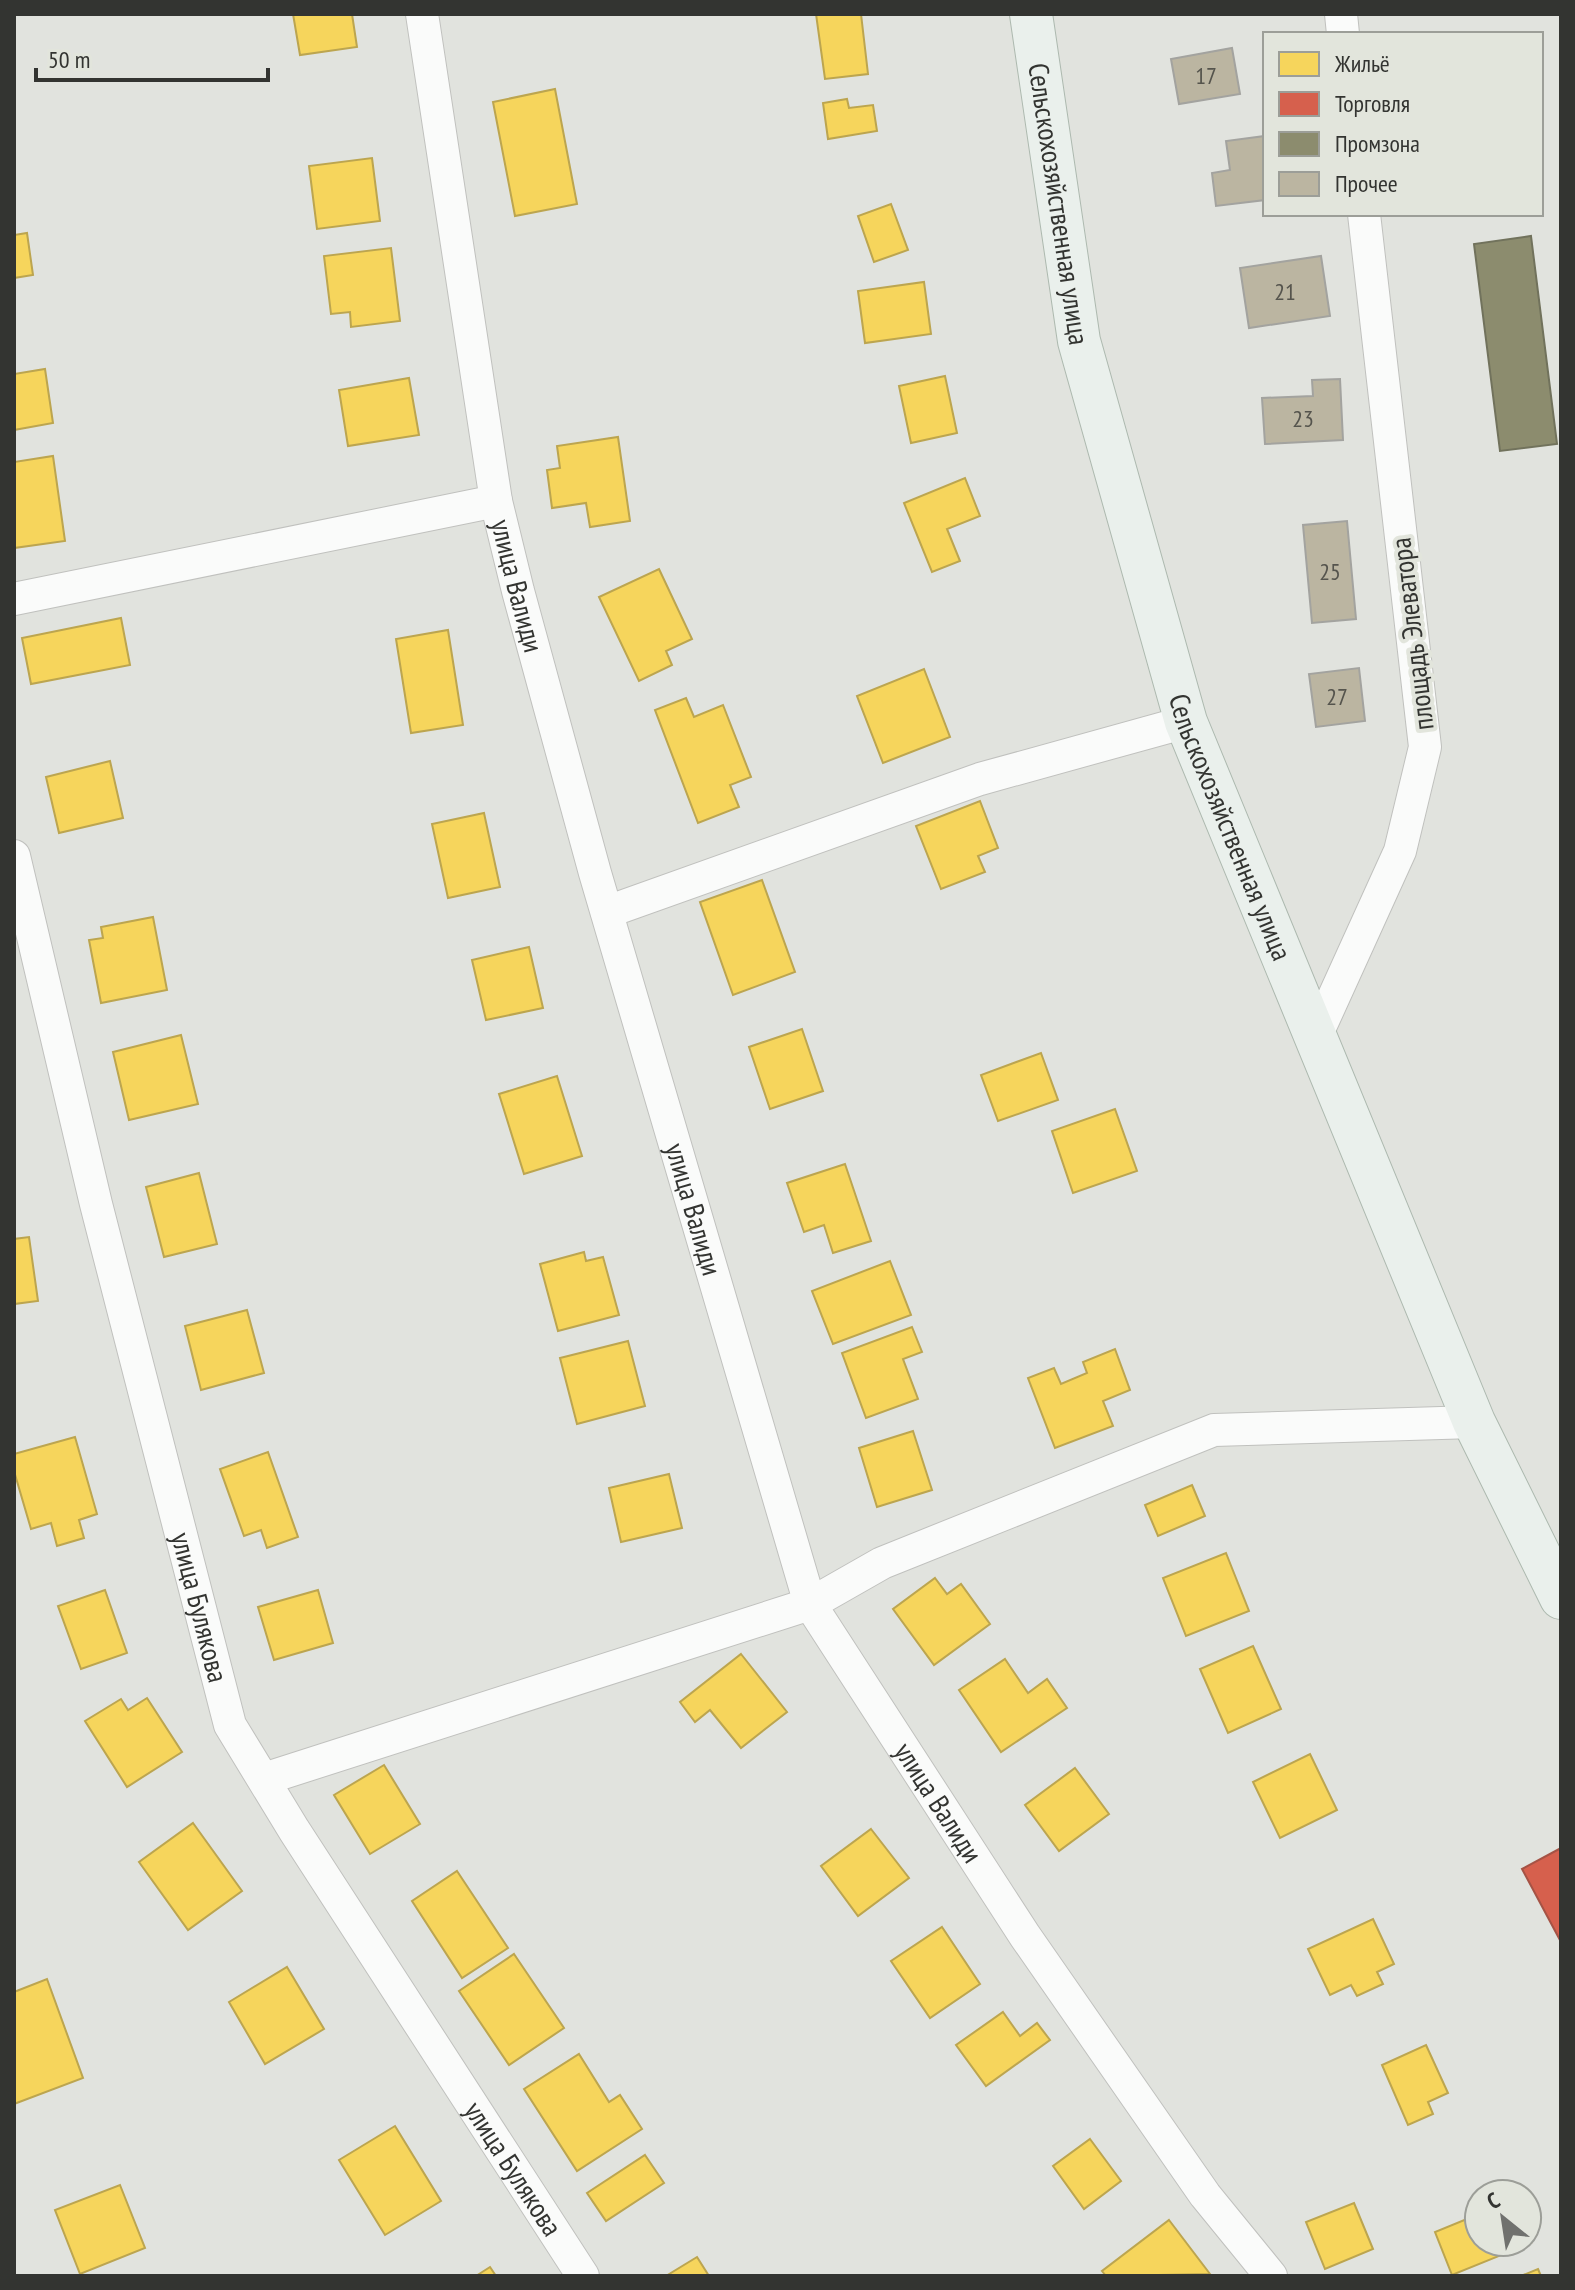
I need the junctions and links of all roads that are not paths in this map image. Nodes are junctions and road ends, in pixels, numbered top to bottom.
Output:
1 (422, 14) edge
2 (1031, 14) edge
3 (1364, 216) edge
4 (496, 501) junction
5 (14, 599) edge
6 (1186, 722) junction
7 (14, 856) edge
8 (607, 912) junction
9 (1316, 1036) junction
10 (1474, 1422) junction
11 (1561, 1598) edge
12 (810, 1604) junction
13 (264, 1779) junction
14 (583, 2276) edge
15 (1271, 2276) edge

1 - 4 street, улица Валиди
2 - 6 main road, Сельскохозяйственная улица
3 - 9 street, площадь Элеватора
4 - 5 street
4 - 8 street, улица Валиди
6 - 8 street
6 - 9 main road, Сельскохозяйственная улица
7 - 13 street, улица Булякова
8 - 12 street, улица Валиди
9 - 10 main road, Сельскохозяйственная улица
10 - 11 main road, Сельскохозяйственная улица
10 - 12 street
12 - 13 street
12 - 15 street, улица Валиди
13 - 14 street, улица Булякова

